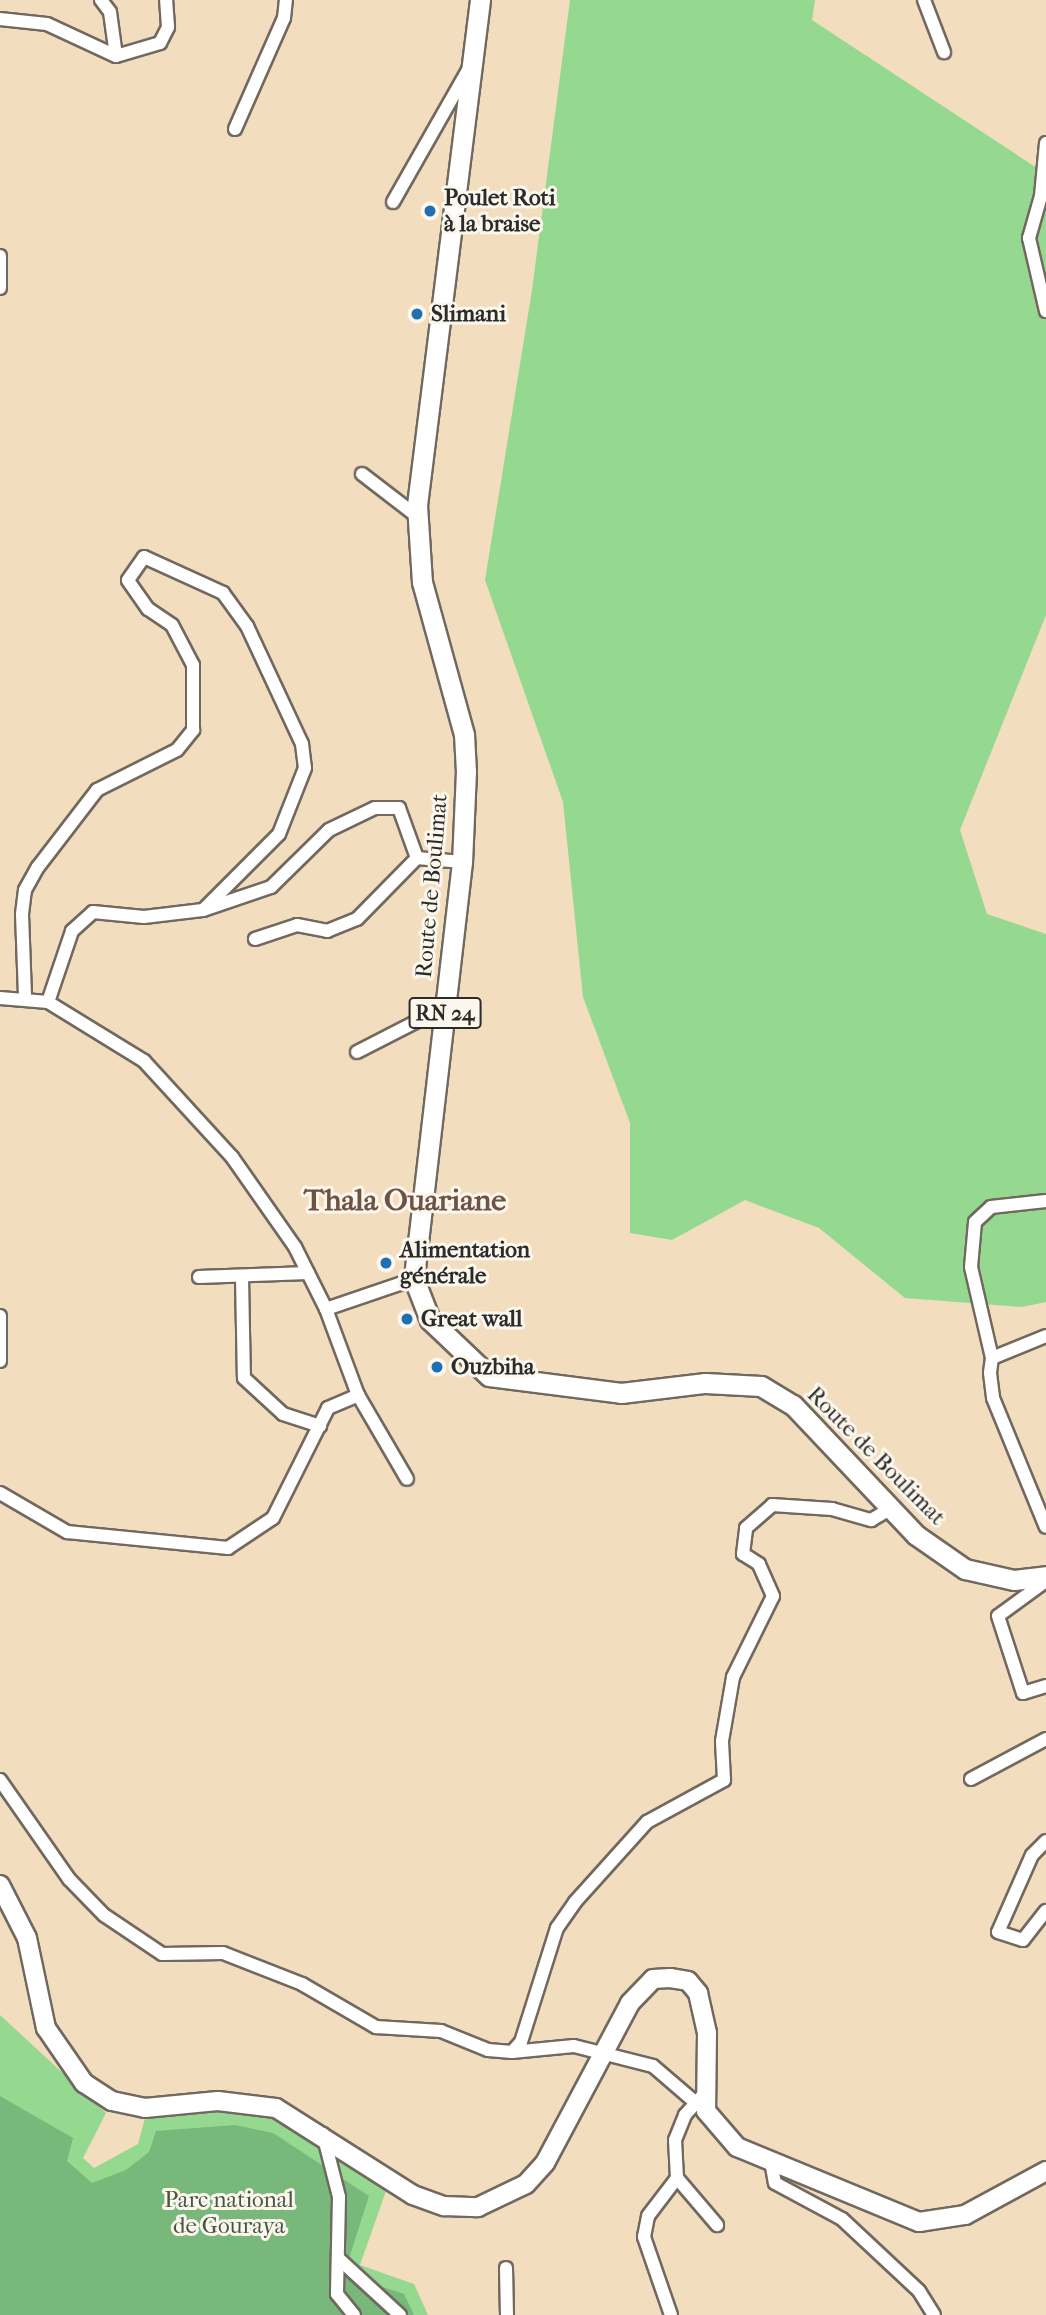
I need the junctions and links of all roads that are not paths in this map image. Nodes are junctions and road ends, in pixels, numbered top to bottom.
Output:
1 (101, 0) edge
2 (166, 0) edge
3 (286, 0) edge
4 (480, 0) edge
5 (924, 0) edge
6 (0, 19) edge
7 (944, 52) dead end
8 (117, 57) junction
9 (474, 60) junction
10 (234, 129) dead end
11 (1046, 143) edge
12 (393, 202) dead end
13 (0, 256) edge
14 (0, 288) edge
15 (1046, 311) edge
16 (362, 474) dead end
17 (418, 517) junction
18 (417, 858) junction
19 (462, 862) junction
20 (203, 910) junction
21 (255, 939) dead end
22 (25, 996) junction
23 (0, 998) edge
24 (48, 1002) junction
25 (446, 1007) junction
26 (357, 1052) dead end
27 (1046, 1201) edge
28 (308, 1273) junction
29 (199, 1277) dead end
30 (242, 1278) junction
31 (414, 1279) junction
32 (326, 1309) junction
33 (0, 1316) edge
34 (1046, 1336) edge
35 (992, 1358) junction
36 (0, 1361) edge
37 (358, 1395) junction
38 (320, 1426) junction
39 (407, 1479) dead end
40 (0, 1493) edge
41 (1041, 1493) edge
42 (892, 1508) junction
43 (1046, 1527) edge
44 (1046, 1578) edge
45 (1046, 1686) edge
46 (1046, 1739) edge
47 (971, 1779) dead end
48 (0, 1780) edge
49 (1046, 1841) edge
50 (0, 1885) edge
51 (1046, 1911) edge
52 (512, 2052) junction
53 (603, 2054) junction
54 (700, 2099) junction
55 (322, 2132) junction
56 (771, 2161) junction
57 (1046, 2171) edge
58 (677, 2178) junction
59 (717, 2225) dead end
60 (339, 2259) junction
61 (506, 2268) dead end
62 (354, 2315) edge
63 (400, 2315) edge
64 (507, 2315) edge
65 (671, 2315) edge
66 (934, 2315) edge

1 - 8 street
2 - 8 street
3 - 10 street
4 - 9 main road, Route de Boulimat / RN 24
5 - 7 street
6 - 8 street
9 - 12 street
9 - 17 main road, Route de Boulimat / RN 24
11 - 15 street
13 - 14 street
16 - 17 street
17 - 19 main road, Route de Boulimat / RN 24
18 - 19 street
18 - 20 street
18 - 21 street
19 - 25 main road, Route de Boulimat / RN 24
20 - 22 street
20 - 24 street
22 - 23 street
22 - 24 street
24 - 28 street
25 - 26 street
25 - 31 main road, Route de Boulimat / RN 24
27 - 35 street
28 - 30 street
28 - 32 street
29 - 30 street
30 - 38 street
31 - 32 street
31 - 42 main road, Route de Boulimat / RN 24
32 - 37 street
33 - 36 street
34 - 35 street
35 - 41 street
37 - 38 street
37 - 39 street
38 - 40 street
41 - 43 street
42 - 44 main road, Route de Boulimat / RN 24
42 - 52 street
44 - 45 street
46 - 47 street
48 - 52 street
49 - 51 street
50 - 55 main road
52 - 53 street
53 - 54 street
53 - 54 main road
53 - 55 main road
54 - 56 main road
54 - 58 street
55 - 60 street
56 - 57 main road
56 - 66 street
58 - 59 street
58 - 65 street
60 - 62 street
60 - 63 street
61 - 64 street

